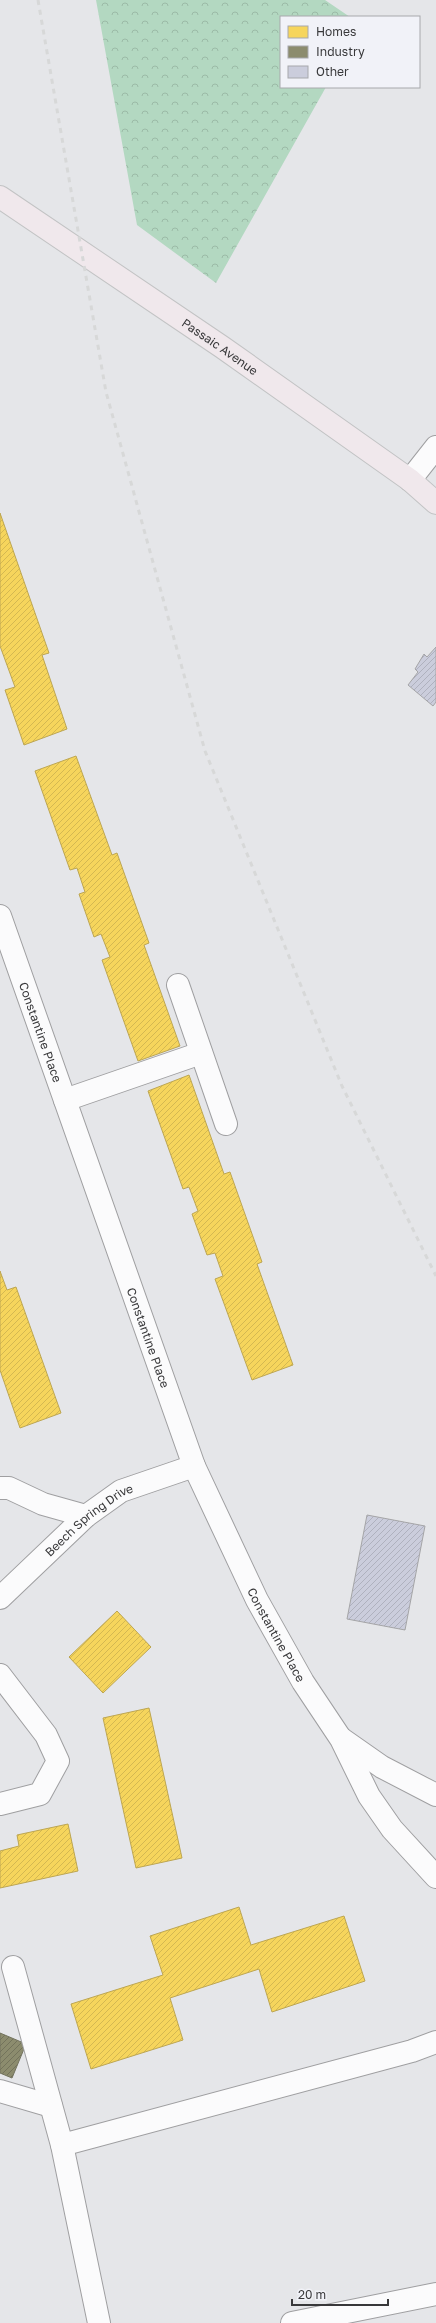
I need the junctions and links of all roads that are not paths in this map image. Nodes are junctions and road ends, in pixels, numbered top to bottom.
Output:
1 (0, 197) edge
2 (436, 447) edge
3 (410, 480) junction
4 (436, 503) edge
5 (0, 916) edge
6 (178, 985) dead end
7 (201, 1053) junction
8 (65, 1100) junction
9 (226, 1124) dead end
10 (194, 1466) junction
11 (0, 1488) edge
12 (86, 1516) junction
13 (0, 1598) edge
14 (0, 1675) edge
15 (341, 1739) junction
16 (436, 1795) edge
17 (0, 1804) edge
18 (436, 1877) edge
19 (13, 1967) dead end
20 (436, 2042) edge
21 (0, 2091) edge
22 (51, 2106) junction
23 (62, 2145) junction
24 (436, 2294) edge
25 (99, 2323) edge
26 (292, 2323) edge

1 - 3 main road, Passaic Avenue
2 - 3 street
3 - 4 main road, Passaic Avenue
5 - 8 street, Constantine Place
6 - 7 street
7 - 8 street
7 - 9 street
8 - 10 street, Constantine Place
10 - 12 street, Beech Spring Drive
10 - 15 street, Constantine Place
11 - 12 street
12 - 13 street, Beech Spring Drive
14 - 17 street
15 - 16 street, Constantine Place
15 - 18 street, Constantine Place
19 - 22 street
20 - 23 street
21 - 22 street
22 - 23 street
23 - 25 street
24 - 26 street

